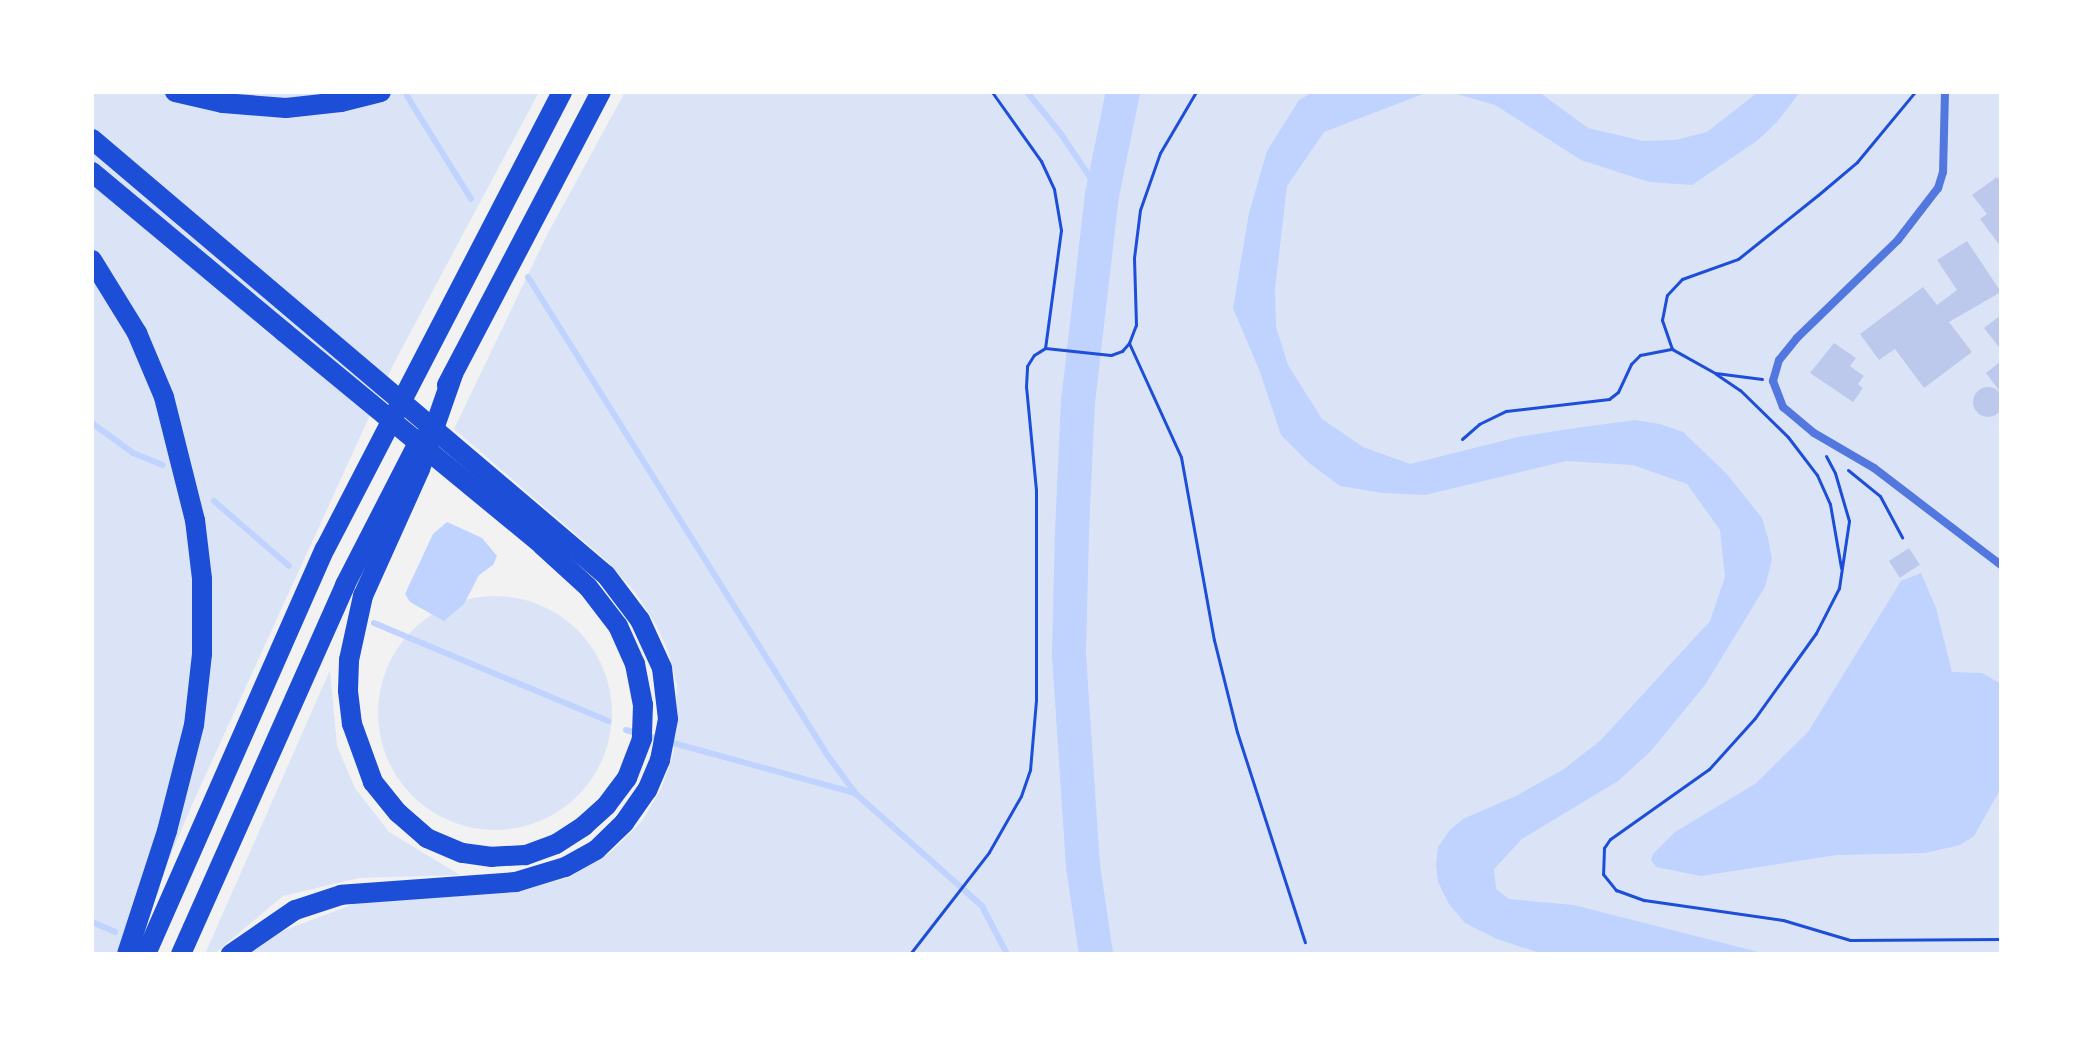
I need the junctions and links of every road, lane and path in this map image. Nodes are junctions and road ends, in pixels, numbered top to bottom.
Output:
1 (175, 92) edge
2 (381, 92) edge
3 (562, 92) edge
4 (601, 92) edge
5 (992, 92) edge
6 (1196, 92) edge
7 (1915, 92) edge
8 (1945, 92) edge
9 (92, 139) edge
10 (92, 172) edge
11 (92, 260) edge
12 (1129, 343) junction
13 (1045, 348) junction
14 (1672, 349) junction
15 (1715, 373) junction
16 (453, 374) junction
17 (1773, 381) junction
18 (1814, 433) junction
19 (1462, 439) dead end
20 (1847, 469) dead end
21 (1902, 537) dead end
22 (2001, 565) edge
23 (1841, 572) junction
24 (2001, 939) edge
25 (1305, 942) dead end
26 (127, 954) edge
27 (146, 954) edge
28 (181, 954) edge
29 (231, 954) edge
30 (910, 954) edge

1 - 2 highway
3 - 27 highway
4 - 16 highway
5 - 13 path
6 - 12 path
7 - 14 path
8 - 17 street
9 - 29 highway
10 - 16 highway
11 - 26 highway
12 - 13 path
12 - 25 path
13 - 30 path
14 - 15 path
14 - 19 path
15 - 17 path
15 - 23 path
16 - 28 highway
17 - 18 street
18 - 22 street
18 - 23 path
20 - 21 path
23 - 24 path

